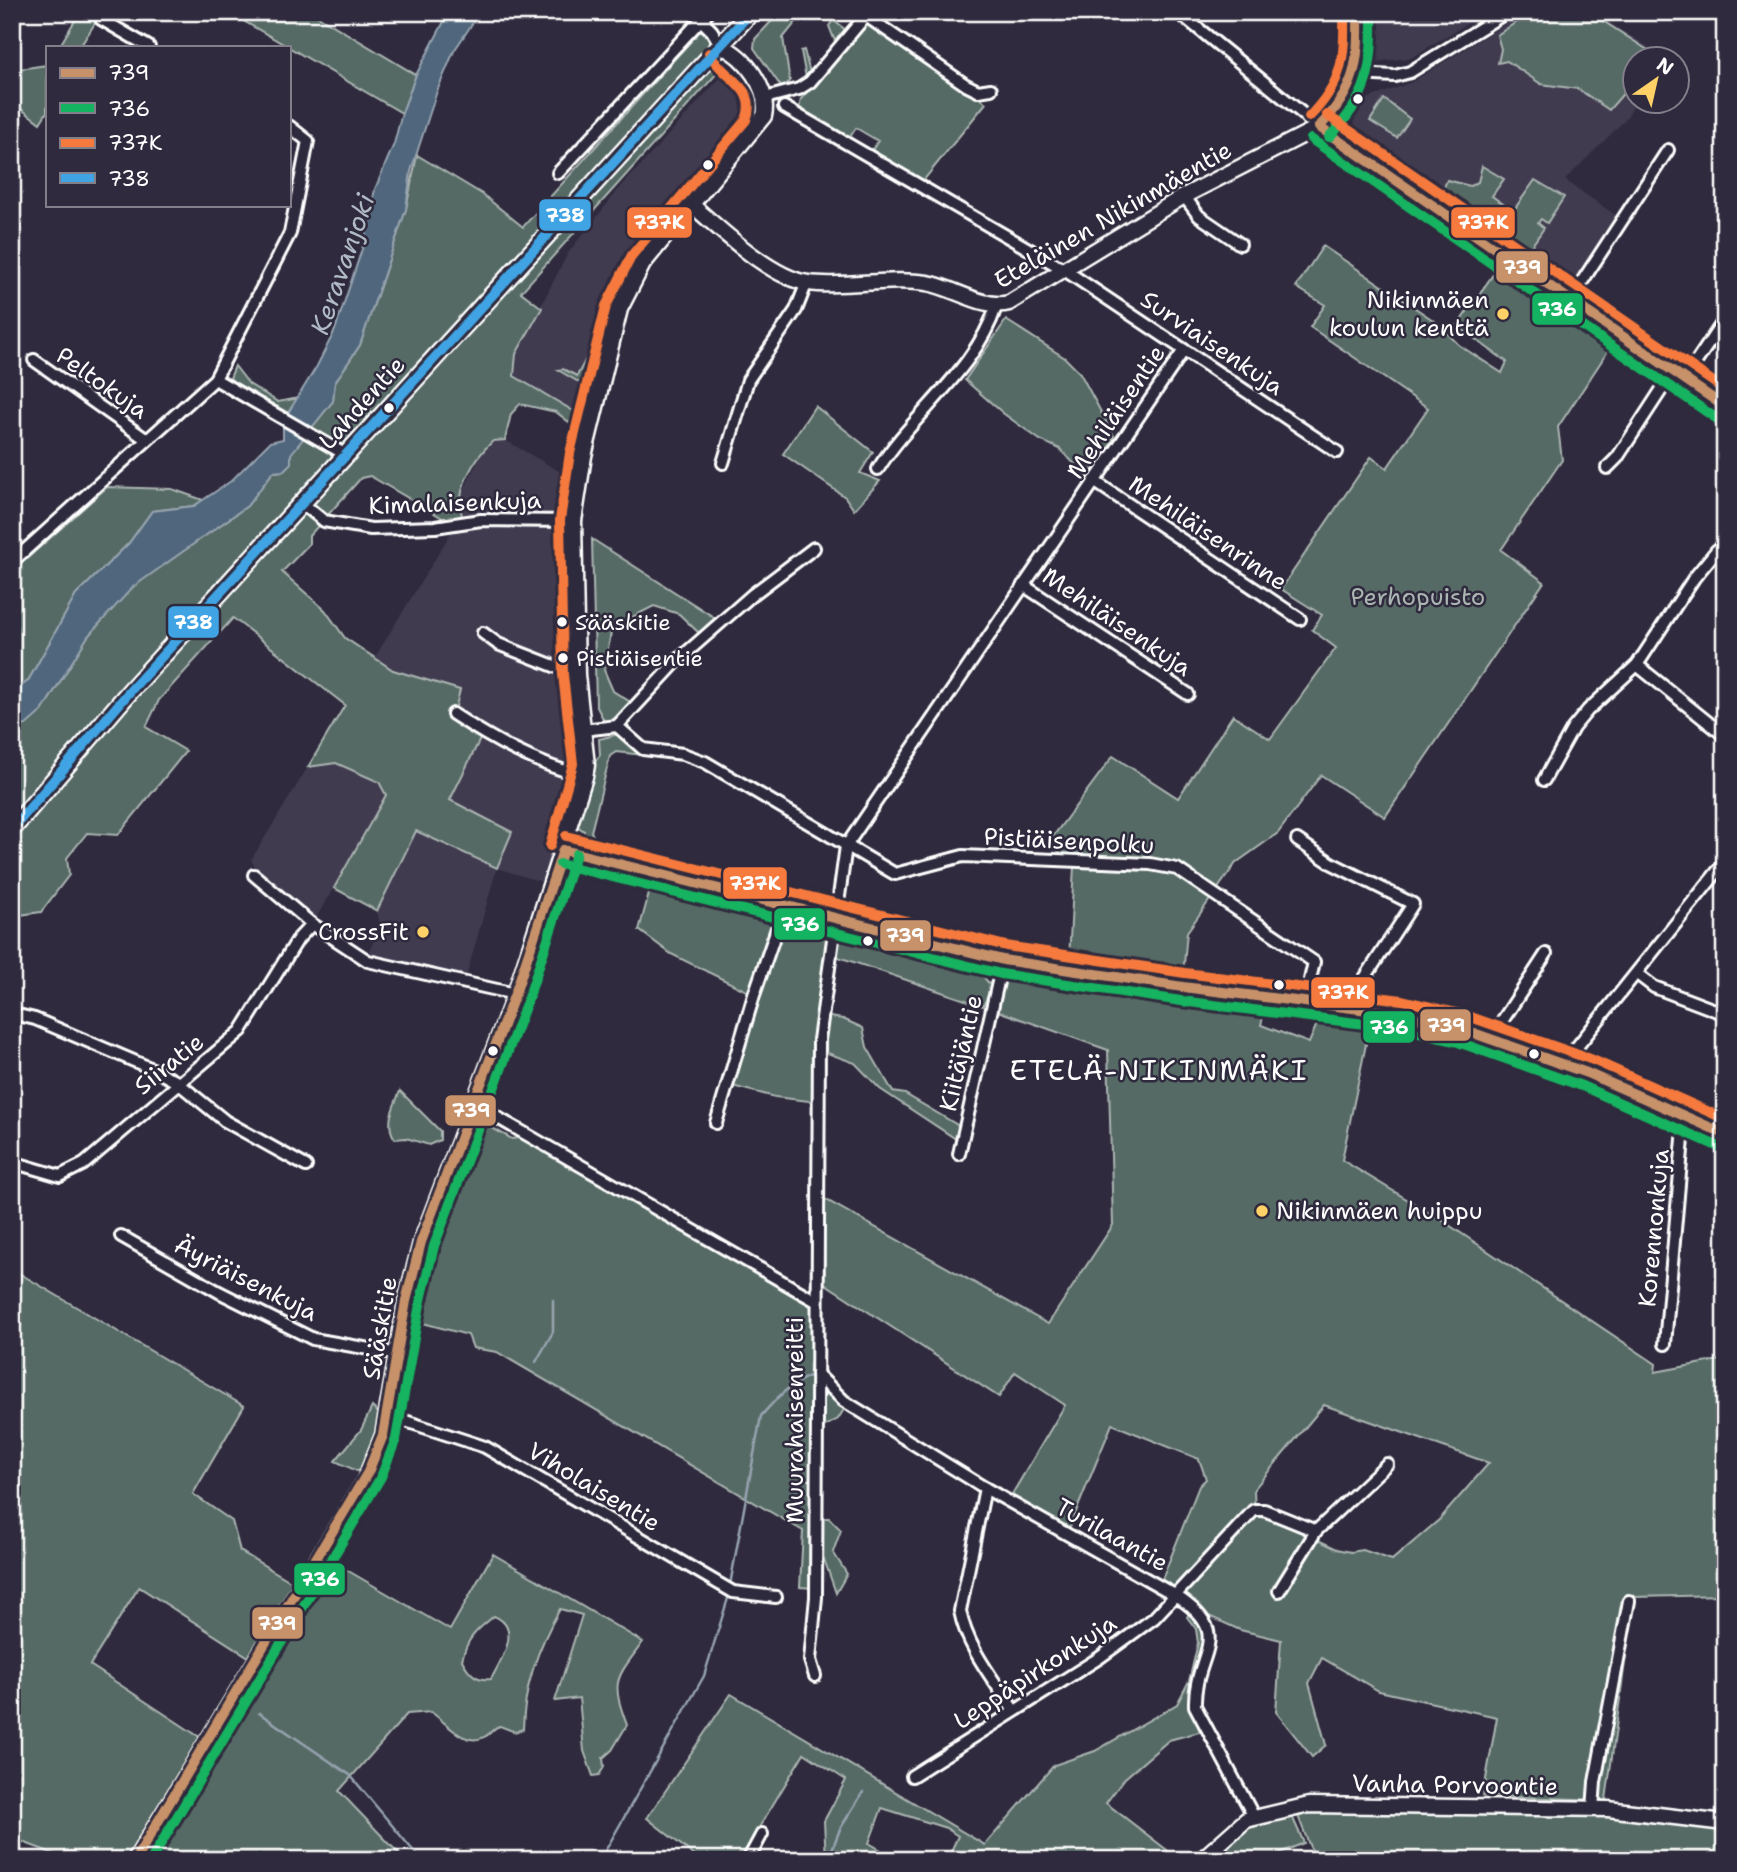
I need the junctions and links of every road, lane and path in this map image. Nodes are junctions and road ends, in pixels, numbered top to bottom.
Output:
1 (751, 12) edge
2 (1178, 12) edge
3 (1358, 12) edge
4 (1507, 12) edge
5 (868, 14) edge
6 (705, 16) edge
7 (101, 19) dead end
8 (147, 46) edge
9 (720, 46) junction
10 (1356, 74) junction
11 (991, 89) dead end
12 (765, 99) junction
13 (784, 107) dead end
14 (290, 127) edge
15 (1319, 127) junction
16 (1668, 150) dead end
17 (558, 173) dead end
18 (1184, 196) junction
19 (692, 205) junction
20 (1240, 244) dead end
21 (1063, 269) junction
22 (807, 282) junction
23 (1570, 300) junction
24 (996, 307) junction
25 (1725, 319) edge
26 (1184, 350) junction
27 (34, 360) dead end
28 (1678, 376) junction
29 (215, 379) junction
30 (1725, 407) edge
31 (147, 440) junction
32 (1337, 452) dead end
33 (346, 455) junction
34 (723, 463) dead end
35 (1607, 468) dead end
36 (878, 469) dead end
37 (1094, 481) junction
38 (302, 503) junction
39 (574, 521) junction
40 (814, 548) dead end
41 (1717, 550) dead end
42 (12, 562) edge
43 (1023, 585) junction
44 (1300, 619) dead end
45 (483, 633) dead end
46 (1637, 665) junction
47 (577, 675) junction
48 (1188, 694) dead end
49 (453, 714) dead end
50 (617, 726) junction
51 (583, 730) junction
52 (1725, 736) edge
53 (585, 777) junction
54 (1544, 780) dead end
55 (12, 829) edge
56 (1297, 840) dead end
57 (846, 846) junction
58 (563, 850) junction
59 (1725, 862) edge
60 (254, 875) dead end
61 (785, 905) junction
62 (837, 918) junction
63 (312, 924) junction
64 (1546, 954) dead end
65 (1003, 960) junction
66 (1637, 974) junction
67 (514, 994) junction
68 (1305, 1002) junction
69 (1346, 1007) junction
70 (1725, 1014) edge
71 (18, 1015) dead end
72 (1491, 1038) junction
73 (1566, 1065) junction
74 (177, 1083) junction
75 (472, 1103) junction
76 (1685, 1116) junction
77 (716, 1123) dead end
78 (1725, 1134) edge
79 (959, 1154) dead end
80 (12, 1162) edge
81 (306, 1166) dead end
82 (121, 1236) dead end
83 (816, 1301) junction
84 (1665, 1344) dead end
85 (398, 1354) junction
86 (817, 1374) junction
87 (387, 1415) junction
88 (1387, 1464) dead end
89 (985, 1488) junction
90 (1316, 1531) junction
91 (1279, 1591) dead end
92 (1173, 1594) junction
93 (776, 1597) dead end
94 (1629, 1601) dead end
95 (815, 1676) dead end
96 (1014, 1711) junction
97 (912, 1776) dead end
98 (1593, 1809) junction
99 (1254, 1817) junction
100 (1725, 1823) edge
101 (762, 1835) dead end
102 (135, 1860) edge
103 (748, 1860) edge
104 (1201, 1860) edge

1 - 9 main road, Lahdentie
2 - 15 street
3 - 10 street, Eteläinen Nikinmäentie
4 - 10 street
5 - 11 street
5 - 12 street
6 - 9 street
6 - 17 street
7 - 8 street
9 - 12 street
9 - 33 main road, Lahdentie
10 - 15 street, Eteläinen Nikinmäentie
12 - 19 street, Sääskitie
13 - 21 street, Surviaisenkuja
14 - 29 street
15 - 18 street, Eteläinen Nikinmäentie
15 - 23 street
16 - 23 street
18 - 20 street
18 - 21 street, Eteläinen Nikinmäentie
19 - 22 street
19 - 39 street, Sääskitie
21 - 24 street, Eteläinen Nikinmäentie
21 - 26 street, Surviaisenkuja
22 - 24 street
22 - 34 street
23 - 28 street
24 - 36 street, Eteläinen Nikinmäentie
25 - 28 street
26 - 32 street, Surviaisenkuja
26 - 37 street, Mehiläisentie
27 - 31 street, Peltokuja
28 - 30 street
28 - 35 street
29 - 31 street
29 - 33 street
31 - 42 street
33 - 38 main road, Lahdentie
37 - 43 street, Mehiläisentie
37 - 44 street, Mehiläisenrinne
38 - 39 street, Kimalaisenkuja
38 - 55 main road, Lahdentie
39 - 47 street, Sääskitie
40 - 50 street
41 - 46 street
43 - 48 street, Mehiläisenkuja
43 - 57 street, Mehiläisentie
45 - 47 street
46 - 52 street
46 - 54 street
47 - 51 street, Sääskitie
49 - 53 street
50 - 51 street
50 - 57 street
51 - 53 street, Sääskitie
53 - 58 street, Sääskitie
56 - 69 street
57 - 62 street
57 - 68 street, Pistiäisenpolku
58 - 61 street
58 - 67 street, Sääskitie
59 - 66 street
60 - 63 street
61 - 62 street
61 - 77 street
62 - 65 street
62 - 83 street
63 - 67 street
63 - 74 street, Siiratie
64 - 72 street
65 - 68 street
65 - 79 street, Kiitäjäntie
66 - 70 street
66 - 73 street
67 - 75 street, Sääskitie
68 - 69 street
69 - 72 street
71 - 74 street
72 - 73 street
73 - 76 street
74 - 80 street, Siiratie
74 - 81 street
75 - 83 street, Muurahaisenreitti
75 - 85 street, Sääskitie
76 - 78 street
76 - 84 street, Korennonkuja
82 - 85 street, Äyriäisenkuja
83 - 86 street, Muurahaisenreitti
85 - 87 street, Sääskitie
86 - 89 street, Turilaantie
86 - 95 street, Muurahaisenreitti
87 - 93 street, Viholaisentie
87 - 102 street, Sääskitie
88 - 90 street
89 - 92 street, Turilaantie
89 - 96 street
90 - 91 street
90 - 92 street, Leppäpirkonkuja
92 - 96 street, Leppäpirkonkuja
92 - 99 street, Turilaantie
94 - 98 street
96 - 97 street, Leppäpirkonkuja
98 - 99 street, Vanha Porvoontie
98 - 100 street, Vanha Porvoontie
99 - 104 street, Vanha Porvoontie
101 - 103 street

